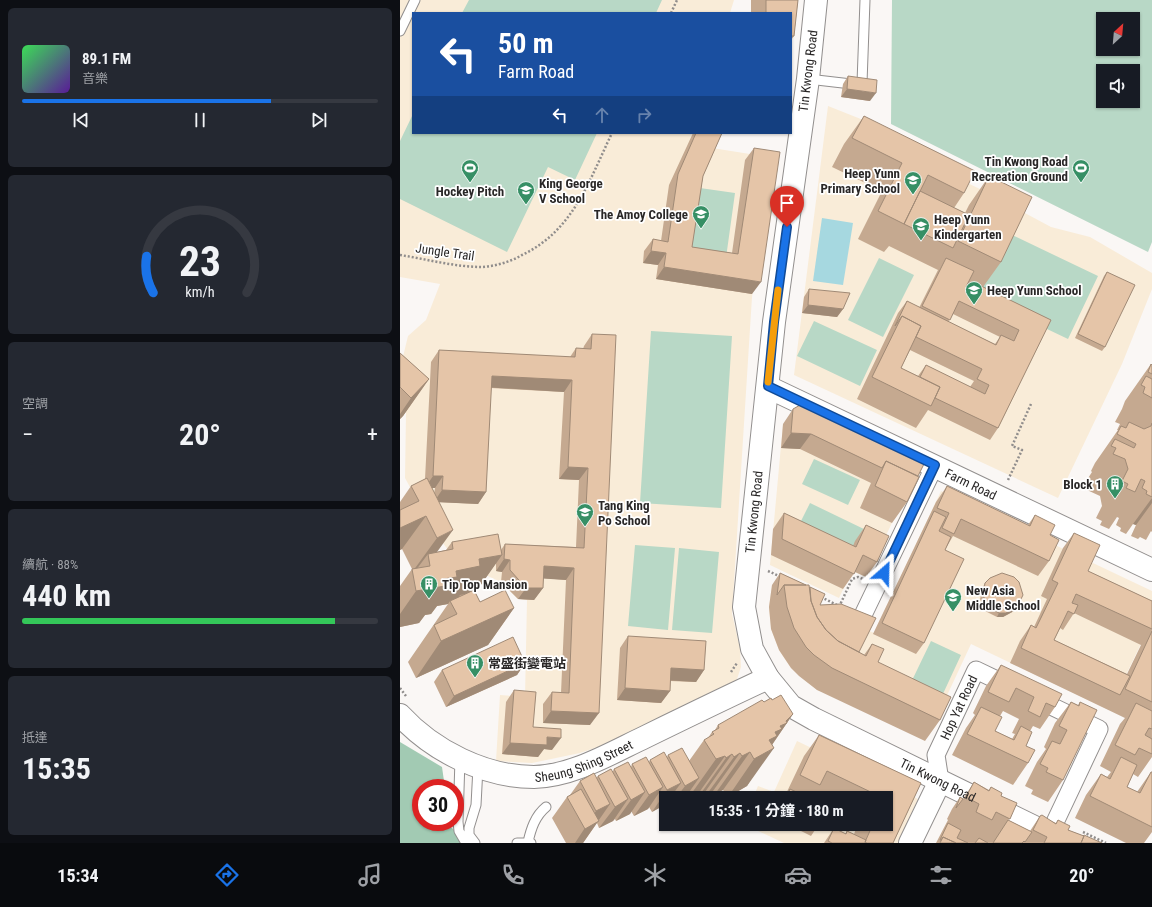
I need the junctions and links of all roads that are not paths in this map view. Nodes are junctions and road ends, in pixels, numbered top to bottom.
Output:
1 (415, 0) edge
2 (816, 0) edge
3 (865, 0) edge
4 (400, 31) edge
5 (808, 79) junction
6 (768, 386) junction
7 (935, 465) junction
8 (1152, 570) edge
9 (864, 613) edge
10 (768, 678) junction
11 (404, 708) edge
12 (469, 762) junction
13 (940, 781) junction
14 (546, 807) dead end
15 (1065, 836) edge
16 (466, 843) edge
17 (475, 843) edge
18 (517, 843) edge
19 (529, 843) edge
20 (910, 843) edge

1 - 4 lane
2 - 5 street, Tin Kwong Road
3 - 5 lane
5 - 6 street, Tin Kwong Road
6 - 7 street, Farm Road
6 - 10 street, Tin Kwong Road
7 - 8 street, Farm Road
7 - 9 street
10 - 12 street, Sheung Shing Street
10 - 13 street, Tin Kwong Road
11 - 12 street, Sheung Shing Street
12 - 16 lane
12 - 17 lane
13 - 15 street, Tin Kwong Road
13 - 15 street, Hop Yat Road
13 - 20 street
14 - 19 lane
18 - 19 lane

